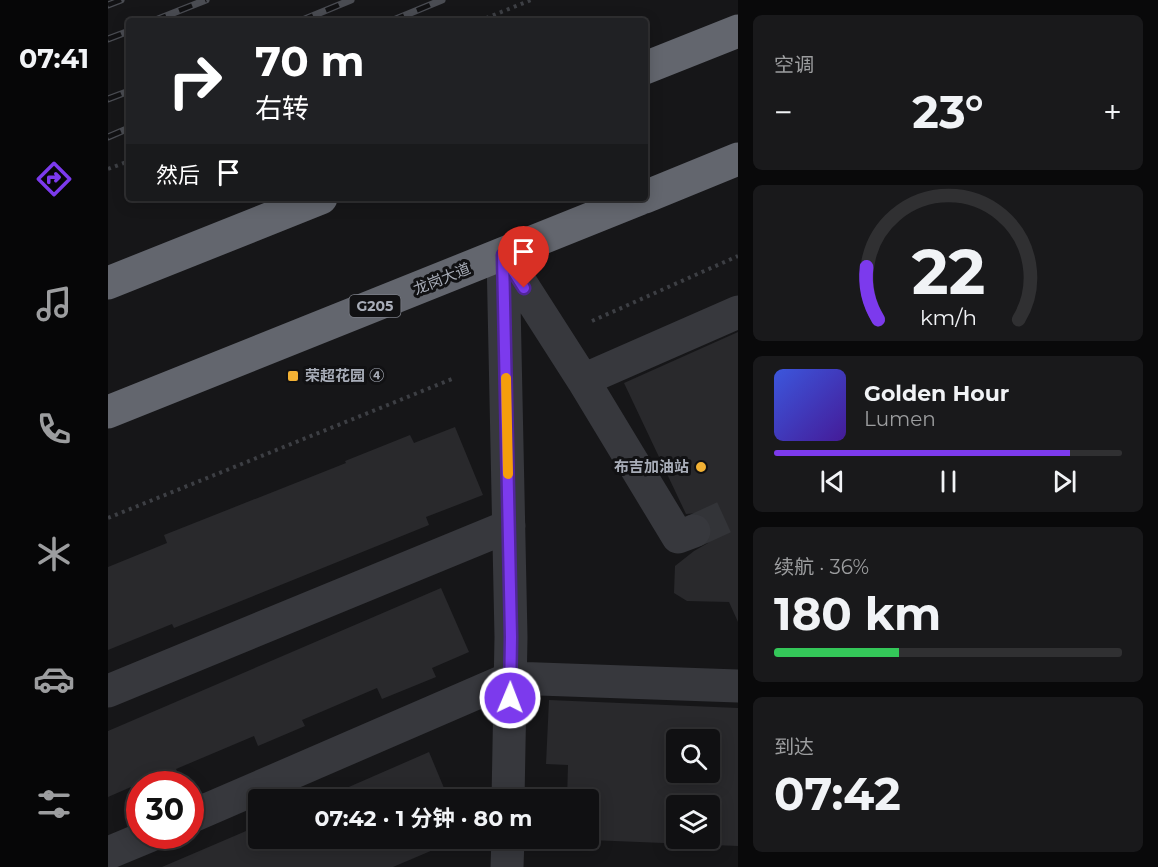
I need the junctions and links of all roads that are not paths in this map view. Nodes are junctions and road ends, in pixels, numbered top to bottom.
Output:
1 (738, 31) edge
2 (648, 67) edge
3 (731, 167) edge
4 (648, 196) edge
5 (313, 201) edge
6 (634, 201) edge
7 (503, 255) junction
8 (108, 283) edge
9 (738, 312) edge
10 (583, 380) junction
11 (108, 412) edge
12 (509, 526) junction
13 (694, 531) tunnel mouth
14 (511, 678) junction
15 (738, 686) edge
16 (108, 691) edge
17 (508, 789) edge
18 (204, 811) edge
19 (126, 845) edge
20 (508, 849) edge
21 (108, 853) edge
22 (507, 867) edge

1 - 2 highway
3 - 4 highway, 龙岗大道 / G205
5 - 8 highway
6 - 7 highway, 龙岗大道 / G205
7 - 10 street
7 - 11 highway, 龙岗大道 / G205
7 - 12 street
9 - 10 street
10 - 13 street
12 - 14 street
12 - 16 street
14 - 15 street
14 - 17 street
14 - 18 street
19 - 21 street
20 - 22 street

